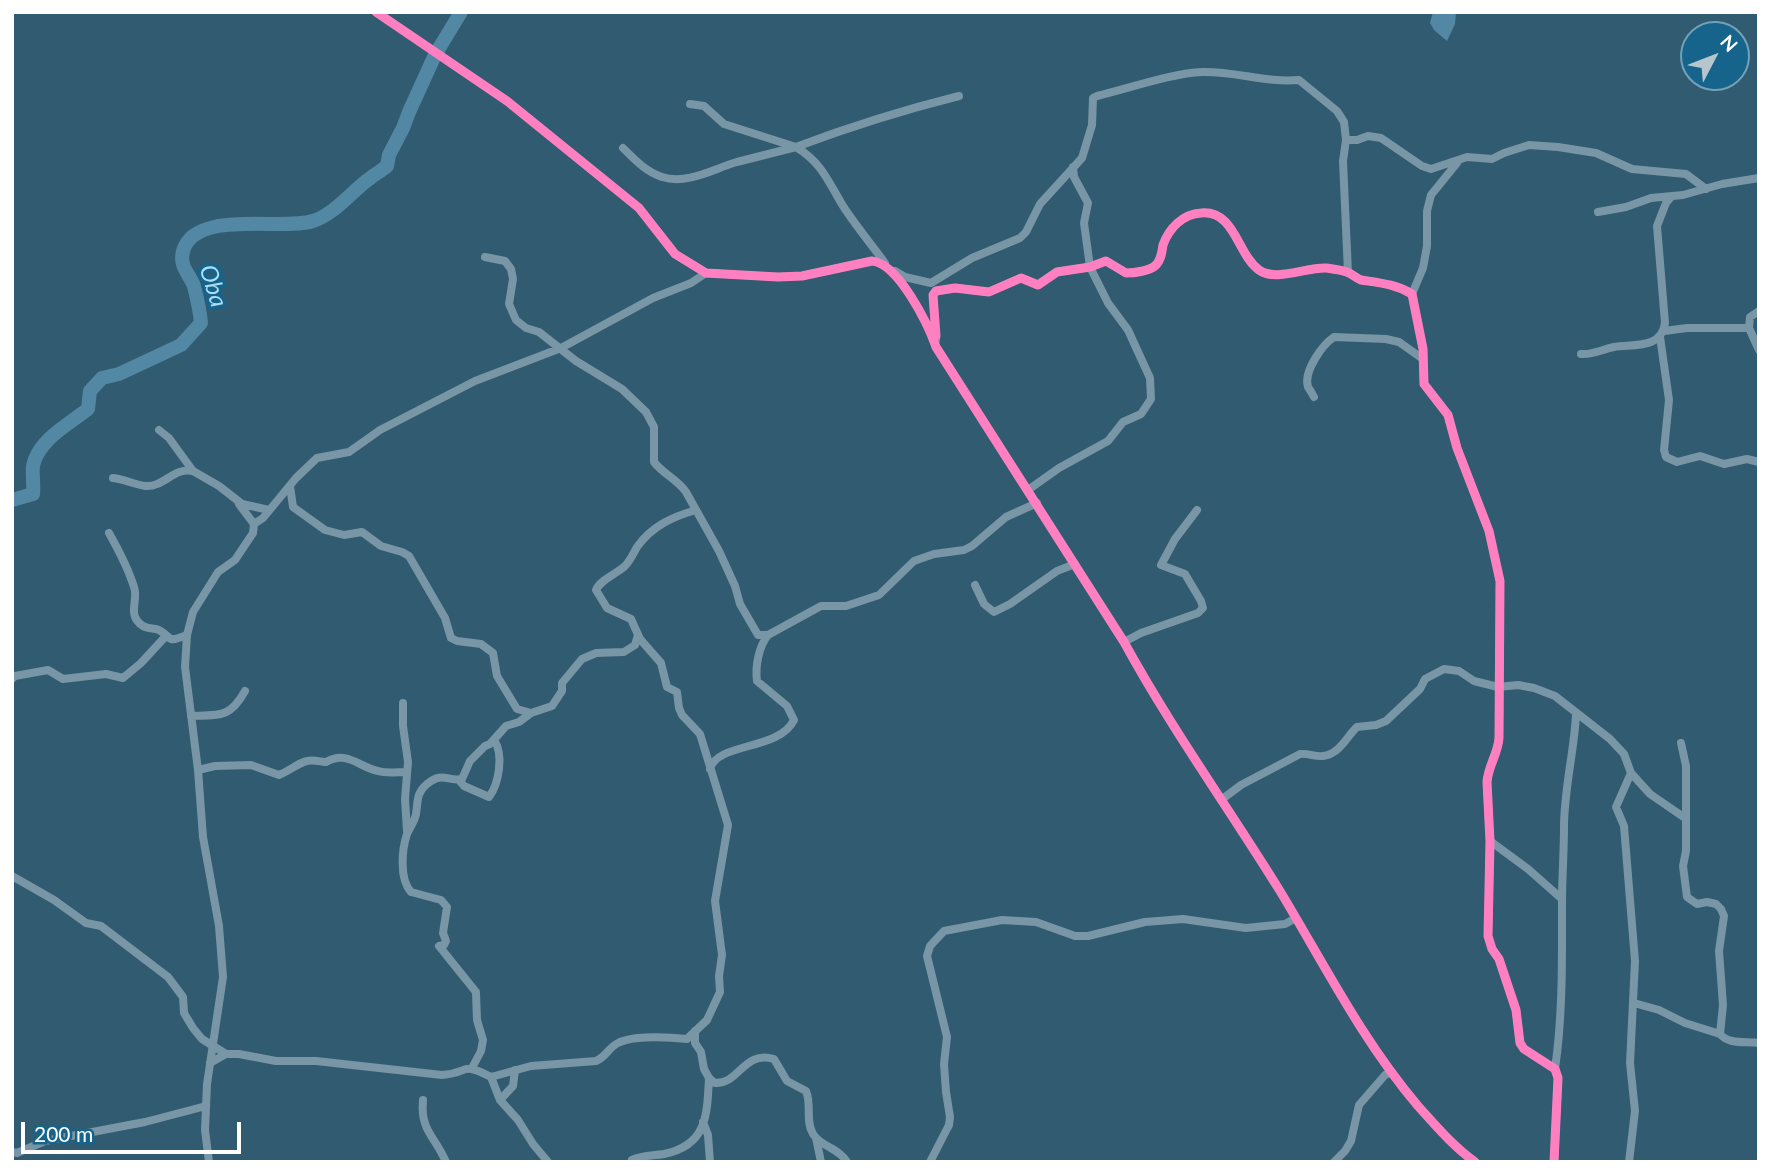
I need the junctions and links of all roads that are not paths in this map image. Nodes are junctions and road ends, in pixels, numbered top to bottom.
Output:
1 (376, 12) edge
2 (959, 96) dead end
3 (690, 104) dead end
4 (814, 140) junction
5 (1346, 140) junction
6 (622, 148) dead end
7 (796, 148) junction
8 (813, 157) junction
9 (1460, 159) junction
10 (1073, 167) junction
11 (1759, 178) edge
12 (1706, 189) junction
13 (1672, 196) junction
14 (1598, 212) dead end
15 (485, 257) dead end
16 (889, 267) junction
17 (1090, 267) junction
18 (1348, 272) junction
19 (706, 273) junction
20 (1412, 295) junction
21 (1759, 311) edge
22 (1749, 328) junction
23 (1662, 334) junction
24 (936, 347) junction
25 (561, 348) junction
26 (1759, 350) edge
27 (1581, 354) dead end
28 (1423, 359) junction
29 (1314, 397) dead end
30 (159, 430) dead end
31 (1759, 462) edge
32 (193, 471) junction
33 (113, 478) dead end
34 (290, 485) junction
35 (1028, 490) junction
36 (237, 502) junction
37 (1037, 503) junction
38 (269, 510) junction
39 (696, 510) junction
40 (1197, 510) dead end
41 (254, 524) junction
42 (109, 533) dead end
43 (1075, 564) junction
44 (975, 585) dead end
45 (187, 635) junction
46 (638, 635) junction
47 (768, 635) junction
48 (165, 637) junction
49 (1124, 642) junction
50 (12, 679) edge
51 (1498, 687) junction
52 (245, 691) dead end
53 (403, 704) dead end
54 (531, 713) junction
55 (1576, 715) junction
56 (191, 716) junction
57 (494, 740) junction
58 (1681, 743) dead end
59 (710, 769) junction
60 (198, 770) junction
61 (407, 772) junction
62 (1631, 773) junction
63 (459, 780) junction
64 (1222, 800) junction
65 (1685, 818) junction
66 (407, 834) junction
67 (1490, 841) junction
68 (12, 876) edge
69 (1562, 899) junction
70 (1296, 918) junction
71 (1634, 1003) junction
72 (695, 1031) junction
73 (1720, 1034) junction
74 (1759, 1042) edge
75 (212, 1044) junction
76 (226, 1055) junction
77 (209, 1063) junction
78 (472, 1068) junction
79 (1555, 1069) junction
80 (515, 1070) junction
81 (1392, 1072) junction
82 (491, 1077) junction
83 (709, 1079) junction
84 (423, 1100) dead end
85 (500, 1100) junction
86 (206, 1106) junction
87 (703, 1122) junction
88 (816, 1138) junction
89 (828, 1146) junction
90 (12, 1152) edge
91 (821, 1159) edge
92 (632, 1160) edge
93 (209, 1162) edge
94 (446, 1162) edge
95 (548, 1162) edge
96 (710, 1162) edge
97 (847, 1162) edge
98 (930, 1162) edge
99 (1334, 1162) edge
100 (1475, 1162) edge
101 (1554, 1162) edge
102 (1629, 1162) edge

1 - 19 street
2 - 4 street
3 - 7 street
4 - 7 street
4 - 8 street
5 - 9 street
5 - 10 street
5 - 18 street
6 - 7 street
7 - 8 street
8 - 16 street
9 - 12 street
9 - 20 street
10 - 16 street
10 - 17 street
11 - 12 street
12 - 13 street
13 - 14 street
13 - 23 street
15 - 25 street
16 - 19 street
16 - 24 street
17 - 18 street
17 - 24 street
17 - 35 street
18 - 20 street
19 - 25 street
20 - 28 street
21 - 22 street
22 - 23 street
22 - 26 street
23 - 27 street
23 - 31 street
24 - 35 street
25 - 34 street
25 - 39 street
28 - 29 street
28 - 51 street
30 - 32 street
32 - 33 street
32 - 36 street
34 - 38 street
34 - 54 street
35 - 37 street
36 - 38 street
36 - 41 street
37 - 43 street
37 - 47 street
38 - 41 street
39 - 46 street
39 - 47 street
40 - 49 street
41 - 45 street
42 - 48 street
43 - 44 street
43 - 49 street
45 - 48 street
45 - 56 street
46 - 54 street
46 - 59 street
47 - 59 street
48 - 50 street
49 - 64 street
51 - 55 street
51 - 64 street
51 - 67 street
52 - 56 street
53 - 61 street
54 - 57 street
55 - 62 street
55 - 69 street
56 - 60 street
57 - 63 street
57 - 63 street
58 - 65 street
59 - 72 street
60 - 61 street
60 - 75 street
61 - 66 street
62 - 65 street
62 - 71 street
63 - 66 street
64 - 70 street
65 - 73 street
66 - 78 street
67 - 69 street
67 - 79 street
68 - 75 street
69 - 79 street
70 - 81 street
70 - 98 street
71 - 73 street
71 - 102 street
72 - 80 street
72 - 83 street
73 - 74 street
75 - 76 street
75 - 77 street
76 - 77 street
76 - 78 street
77 - 86 street
78 - 82 street
79 - 101 street
80 - 82 street
80 - 85 street
81 - 99 street
81 - 100 street
82 - 85 street
83 - 87 street
83 - 88 street
84 - 94 street
85 - 95 street
86 - 90 street
86 - 93 street
87 - 92 street
87 - 96 street
88 - 89 street
88 - 91 street
89 - 91 street
89 - 97 street

